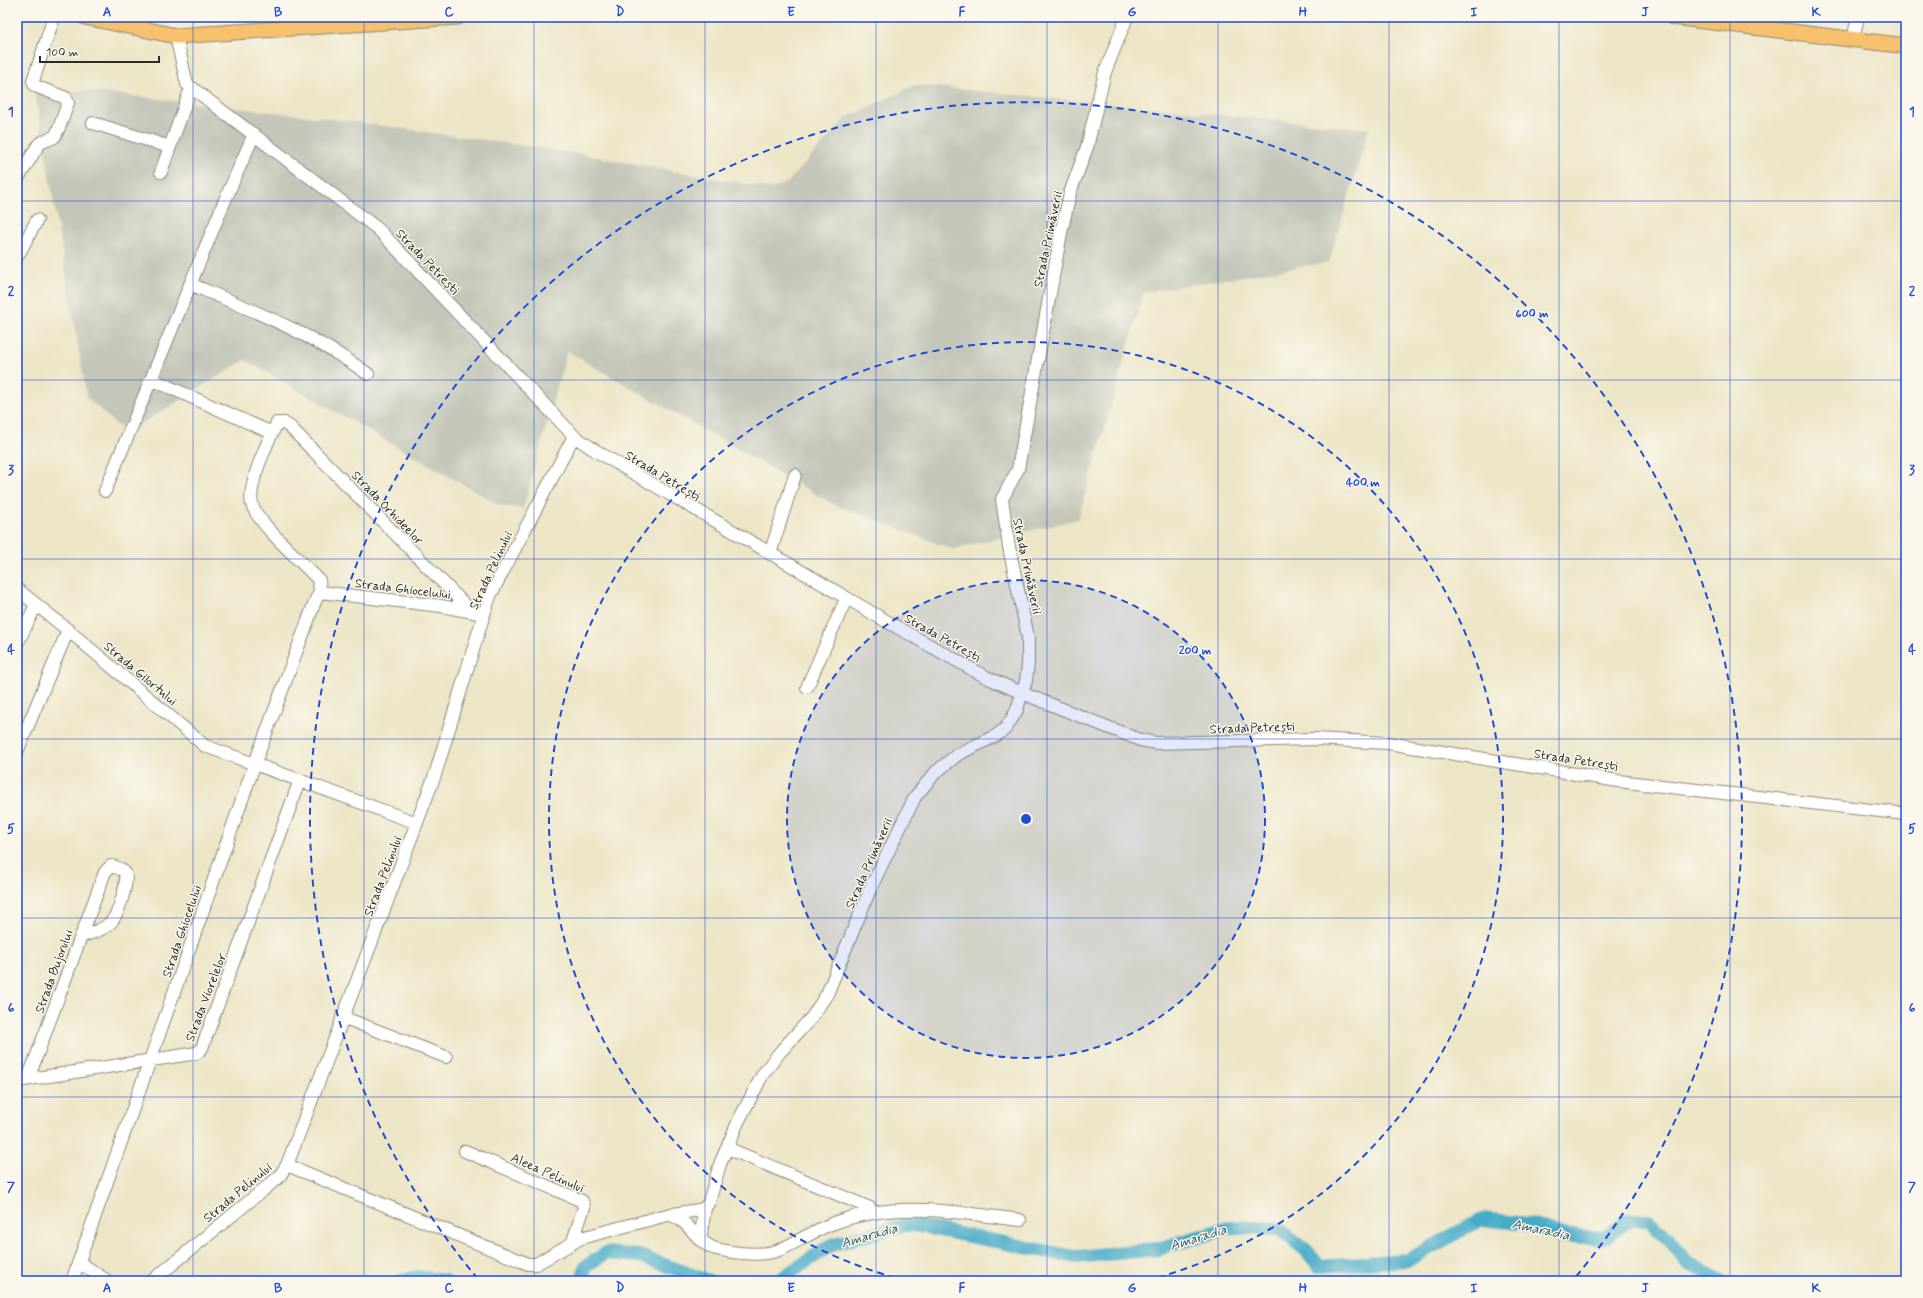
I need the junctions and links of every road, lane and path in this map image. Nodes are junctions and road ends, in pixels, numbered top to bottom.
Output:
1 (54, 17) edge
2 (85, 17) edge
3 (458, 17) edge
4 (1127, 17) edge
5 (1672, 17) edge
6 (1858, 17) edge
7 (176, 36) junction
8 (1853, 39) junction
9 (1906, 46) edge
10 (191, 88) junction
11 (93, 123) dead end
12 (254, 134) junction
13 (170, 147) junction
14 (161, 172) dead end
15 (17, 180) edge
16 (36, 220) dead end
17 (17, 257) edge
18 (190, 284) junction
19 (368, 374) dead end
20 (151, 378) junction
21 (272, 433) junction
22 (574, 436) junction
23 (795, 475) dead end
24 (105, 491) dead end
25 (770, 554) junction
26 (17, 589) edge
27 (320, 592) junction
28 (846, 599) junction
29 (36, 605) junction
30 (471, 611) junction
31 (484, 614) junction
32 (68, 630) junction
33 (17, 644) edge
34 (807, 687) dead end
35 (1022, 694) junction
36 (17, 752) edge
37 (255, 764) junction
38 (300, 780) junction
39 (1906, 814) edge
40 (417, 823) junction
41 (81, 936) junction
42 (342, 1017) junction
43 (446, 1057) dead end
44 (150, 1060) junction
45 (22, 1080) edge
46 (727, 1148) junction
47 (465, 1151) dead end
48 (287, 1166) junction
49 (705, 1208) junction
50 (872, 1213) junction
51 (672, 1214) junction
52 (1020, 1220) dead end
53 (700, 1240) junction
54 (573, 1241) junction
55 (79, 1262) junction
56 (72, 1281) edge
57 (107, 1281) edge
58 (152, 1281) edge

1 - 15 street
2 - 7 main road
3 - 7 main road
4 - 35 street, Strada Primăverii
5 - 8 main road
6 - 8 street
7 - 10 street
8 - 9 main road
10 - 12 street, Strada Petrești
10 - 13 street
11 - 13 street
12 - 18 street
12 - 22 street, Strada Petrești
13 - 14 street
16 - 17 street
18 - 19 street
18 - 20 street
20 - 21 street
20 - 24 street
21 - 27 street
21 - 30 street, Strada Orhideelor
22 - 25 street, Strada Petrești
22 - 31 street, Strada Pelinului
23 - 25 street
25 - 28 street, Strada Petrești
26 - 29 street, Strada Gilortului
27 - 30 street, Strada Ghiocelului
27 - 37 street, Strada Ghiocelului
28 - 34 street
28 - 35 street, Strada Petrești
29 - 32 street, Strada Gilortului
29 - 33 street
30 - 31 street, Strada Ghiocelului
31 - 40 street, Strada Pelinului
32 - 36 street
32 - 37 street, Strada Gilortului
35 - 39 street, Strada Petrești
35 - 46 street, Strada Primăverii
37 - 38 street
37 - 44 street, Strada Ghiocelului
38 - 40 street
38 - 44 street, Strada Viorelelor
40 - 42 street, Strada Pelinului
41 - 41 street, Strada Bujorului
41 - 45 street, Strada Bujorului
42 - 43 street
42 - 48 street, Strada Pelinului
44 - 45 street, Strada Viorelelor
44 - 55 street, Strada Ghiocelului
46 - 49 street, Strada Primăverii
46 - 50 street
47 - 54 street, Aleea Pelinului
48 - 54 street
48 - 58 street, Strada Pelinului
49 - 51 street
49 - 53 street, Strada Primăverii
50 - 52 street
50 - 53 street
51 - 53 street
51 - 54 street
55 - 56 street, Strada Ghiocelului
55 - 57 street

